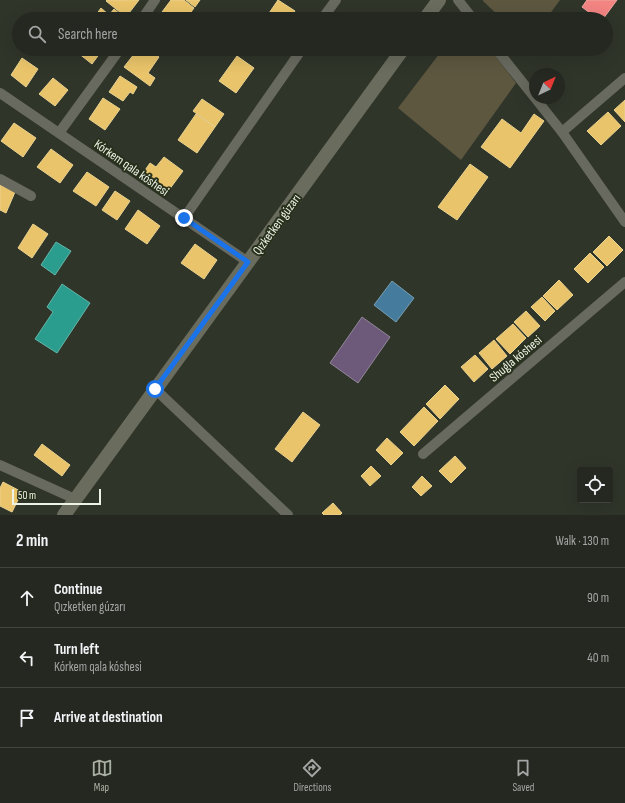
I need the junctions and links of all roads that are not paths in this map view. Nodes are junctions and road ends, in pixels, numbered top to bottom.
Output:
1 (155, 0) edge
2 (336, 0) edge
3 (439, 0) edge
4 (458, 0) edge
5 (147, 12) edge
6 (327, 12) edge
7 (430, 12) edge
8 (467, 12) edge
9 (115, 56) edge
10 (297, 56) edge
11 (398, 56) edge
12 (502, 56) edge
13 (625, 78) edge
14 (0, 93) edge
15 (59, 132) junction
16 (562, 132) junction
17 (0, 179) edge
18 (31, 196) dead end
19 (184, 218) junction
20 (625, 222) edge
21 (248, 262) junction
22 (625, 282) edge
23 (155, 389) junction
24 (422, 454) dead end
25 (0, 465) edge
26 (75, 499) junction
27 (64, 515) edge
28 (288, 515) edge

1 - 5 street
2 - 6 street
3 - 7 street
4 - 8 street
9 - 15 street
10 - 19 street
11 - 21 street, Qızketken gúzarı
12 - 16 street
13 - 16 street
14 - 15 street, Kórkem qala kóshesi
15 - 19 street, Kórkem qala kóshesi
16 - 20 street
17 - 18 street
19 - 21 street, Kórkem qala kóshesi
21 - 23 street, Qızketken gúzarı
22 - 24 street, Shuǵla kóshesi
23 - 26 street, Qızketken gúzarı
23 - 28 street
25 - 26 street
26 - 27 street, Qızketken gúzarı

